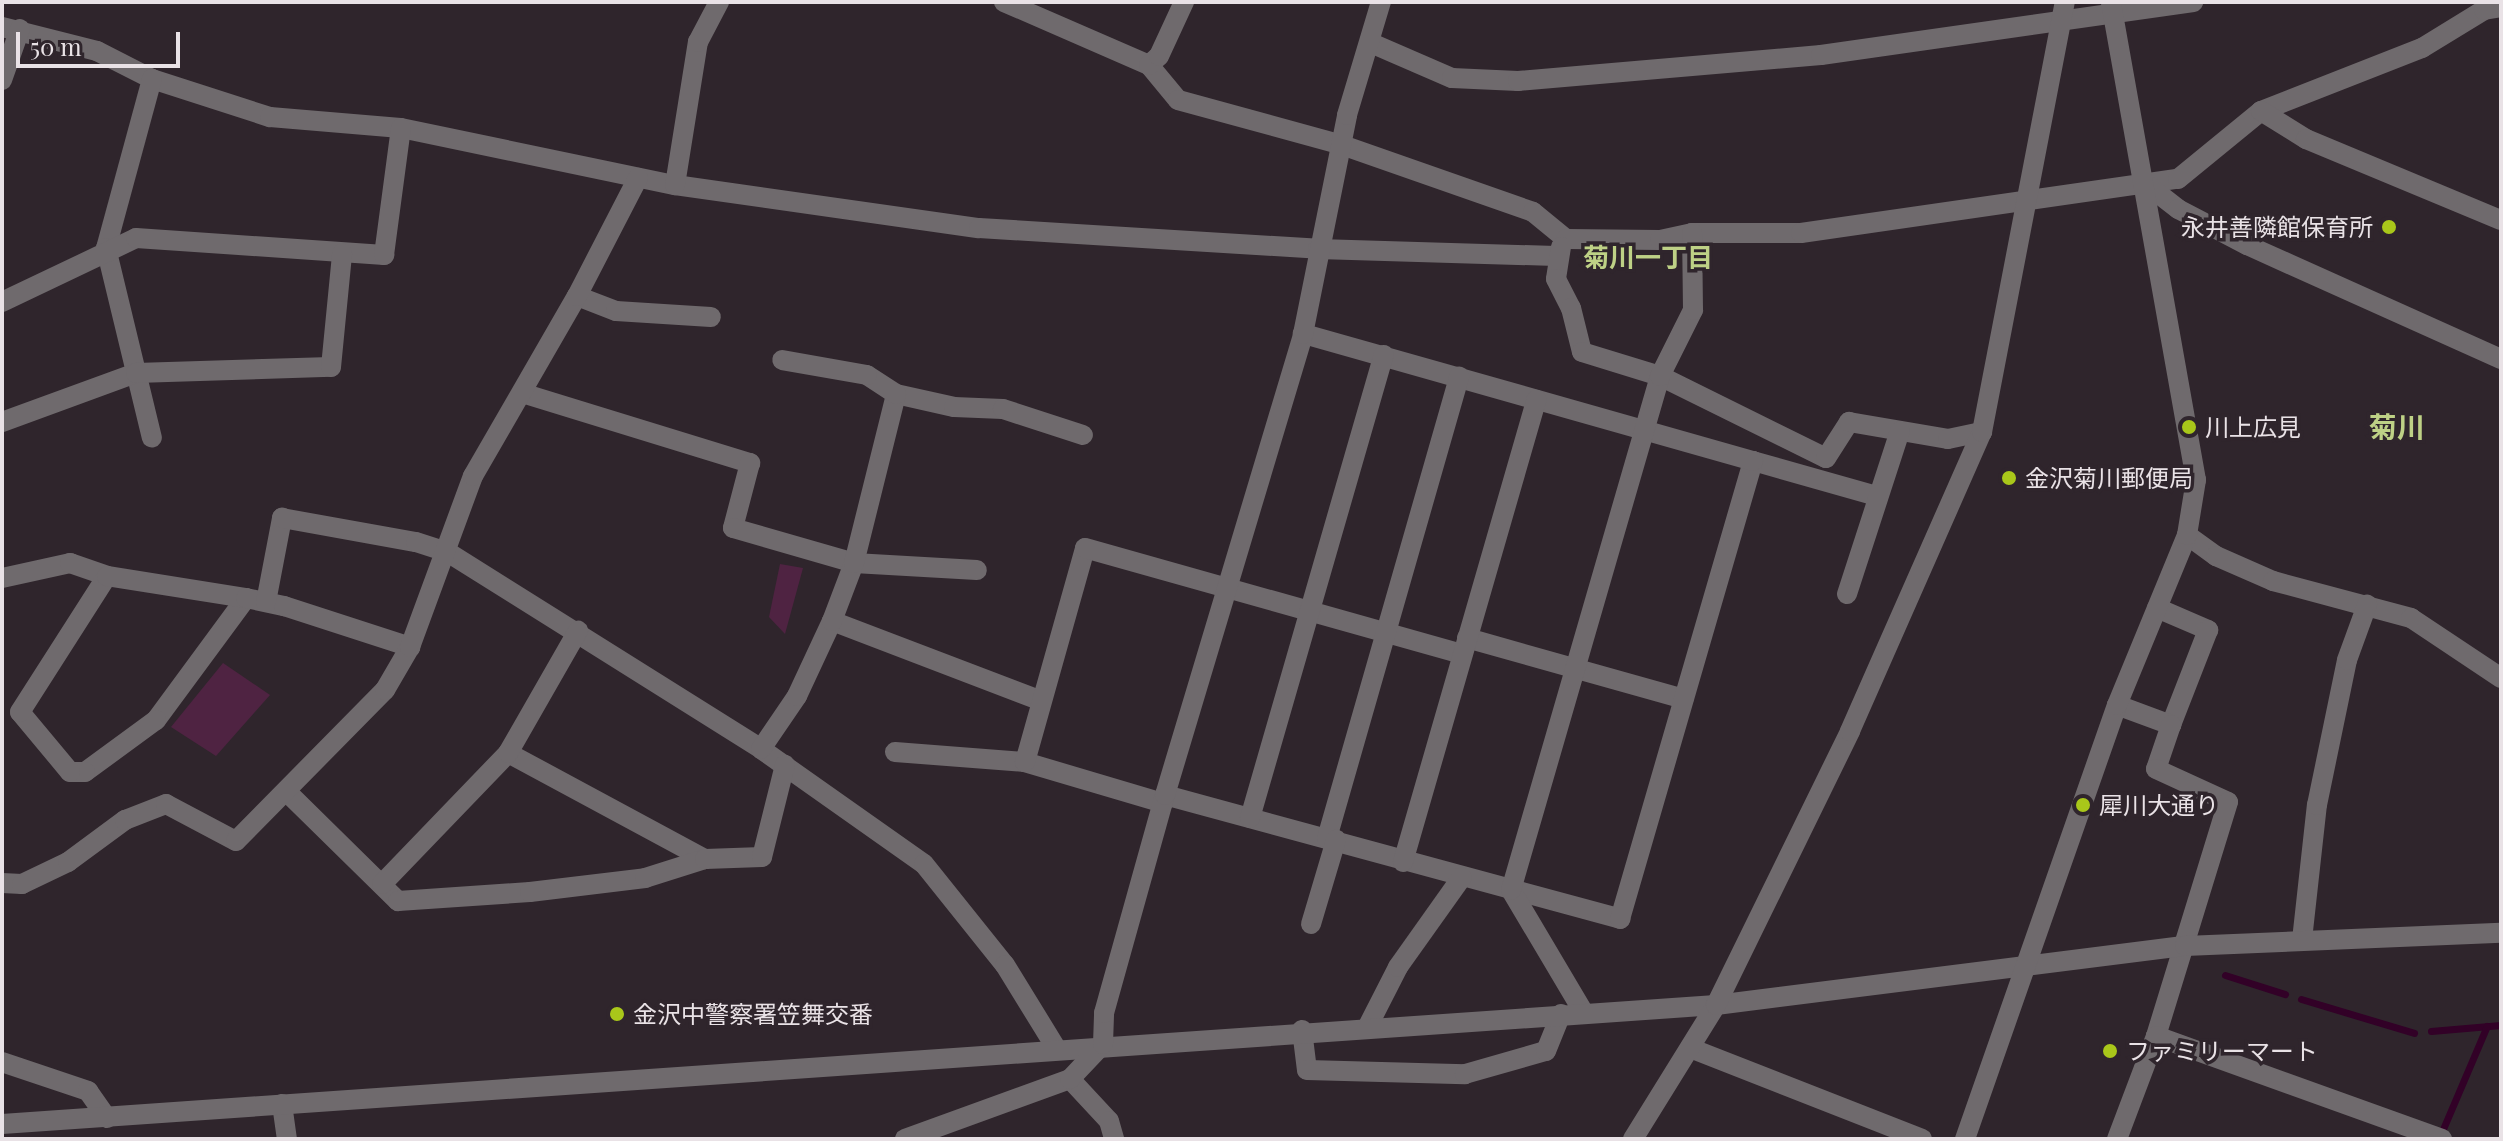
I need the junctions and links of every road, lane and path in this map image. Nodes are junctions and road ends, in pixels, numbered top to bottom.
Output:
1 (719, 2) edge
2 (1004, 2) edge
3 (1184, 2) edge
4 (1381, 2) edge
5 (2193, 2) edge
6 (2489, 6) edge
7 (2112, 9) edge
8 (2063, 11) edge
9 (11, 28) edge
10 (1371, 43) junction
11 (1149, 65) junction
12 (152, 79) junction
13 (2, 80) edge
14 (2261, 111) junction
15 (401, 128) junction
16 (1342, 145) junction
17 (638, 178) junction
18 (2146, 184) junction
19 (675, 185) junction
20 (2026, 200) junction
21 (2501, 220) edge
22 (1692, 233) junction
23 (1561, 247) junction
24 (106, 248) junction
25 (1318, 249) junction
26 (342, 254) junction
27 (577, 296) junction
28 (2, 302) edge
29 (711, 317) dead end
30 (1303, 334) junction
31 (1384, 355) junction
32 (2501, 359) edge
33 (782, 360) dead end
34 (136, 373) junction
35 (1660, 376) junction
36 (1459, 377) junction
37 (522, 393) junction
38 (896, 394) junction
39 (1536, 400) junction
40 (2, 422) edge
41 (1645, 428) junction
42 (1900, 431) junction
43 (1982, 432) junction
44 (1083, 435) dead end
45 (152, 438) dead end
46 (1753, 461) junction
47 (1877, 496) junction
48 (2187, 535) junction
49 (449, 553) junction
50 (854, 563) junction
51 (977, 570) dead end
52 (7, 574) edge
53 (107, 576) junction
54 (1226, 588) junction
55 (1847, 594) dead end
56 (256, 600) junction
57 (2367, 605) junction
58 (2157, 608) junction
59 (1308, 611) junction
60 (832, 621) junction
61 (578, 631) junction
62 (1385, 631) junction
63 (1465, 646) junction
64 (410, 647) junction
65 (1578, 666) junction
66 (2501, 678) edge
67 (1684, 699) junction
68 (1039, 700) junction
69 (2117, 705) junction
70 (2171, 725) junction
71 (761, 749) junction
72 (895, 752) dead end
73 (508, 753) junction
74 (1025, 762) junction
75 (785, 765) junction
76 (287, 792) junction
77 (1164, 799) junction
78 (1250, 818) junction
79 (1331, 839) junction
80 (705, 859) junction
81 (1403, 862) junction
82 (1462, 877) junction
83 (2, 883) edge
84 (382, 884) junction
85 (1511, 890) junction
86 (1311, 924) dead end
87 (2501, 933) edge
88 (2302, 940) junction
89 (2185, 946) junction
90 (2025, 964) junction
91 (1716, 1005) junction
92 (1584, 1013) junction
93 (1561, 1014) junction
94 (1368, 1026) junction
95 (1302, 1030) junction
96 (2156, 1036) junction
97 (1103, 1044) junction
98 (1056, 1048) junction
99 (1690, 1048) junction
100 (2, 1062) edge
101 (1070, 1079) junction
102 (282, 1104) junction
103 (107, 1118) junction
104 (2, 1124) edge
105 (287, 1139) edge
106 (905, 1139) edge
107 (1114, 1139) edge
108 (1633, 1139) edge
109 (1922, 1139) edge
110 (1965, 1139) edge
111 (2117, 1139) edge
112 (2442, 1139) edge

1 - 19 street
2 - 11 street
3 - 11 street
4 - 10 street
5 - 7 street
6 - 14 street
7 - 8 street
7 - 18 street
8 - 10 street
8 - 20 street
9 - 12 street
9 - 13 street
10 - 16 street
11 - 16 street
12 - 15 street
12 - 24 street
14 - 18 street
14 - 21 street
15 - 17 street
15 - 26 street
16 - 23 street
16 - 25 street
17 - 19 street
17 - 27 street
18 - 20 street
18 - 32 street
18 - 48 street
19 - 25 street
20 - 22 street
20 - 43 street
22 - 23 street
22 - 35 street
23 - 25 street
23 - 35 street
24 - 26 street
24 - 28 street
24 - 34 street
25 - 30 street
26 - 34 street
27 - 29 street
27 - 37 street
30 - 31 street
30 - 54 street
31 - 36 street
31 - 59 street
33 - 38 street
34 - 40 street
34 - 45 street
35 - 41 street
35 - 42 street
36 - 39 street
36 - 62 street
37 - 49 street
37 - 50 street
38 - 44 street
38 - 50 street
39 - 41 street
39 - 63 street
41 - 46 street
41 - 65 street
42 - 43 street
42 - 47 street
43 - 91 street
46 - 47 street
46 - 67 street
47 - 55 street
48 - 57 street
48 - 58 street
49 - 56 street
49 - 61 street
49 - 64 street
50 - 51 street
50 - 60 street
52 - 53 street
53 - 56 street
53 - 56 street
54 - 59 street
54 - 68 street
54 - 77 street
56 - 64 street
57 - 66 street
57 - 88 street
58 - 69 street
58 - 70 street
59 - 62 street
59 - 78 street
60 - 68 street
60 - 71 street
61 - 71 street
61 - 73 street
62 - 63 street
62 - 79 street
63 - 65 street
63 - 81 street
64 - 76 street
65 - 67 street
65 - 85 street
67 - 85 street
68 - 74 street
69 - 70 street
69 - 90 street
70 - 89 street
71 - 75 street
72 - 74 street
73 - 80 street
73 - 84 street
74 - 77 street
75 - 80 street
75 - 98 street
76 - 83 street
76 - 84 street
77 - 78 street
77 - 97 street
78 - 79 street
79 - 81 street
79 - 86 street
80 - 84 street
81 - 82 street
82 - 85 street
82 - 94 street
85 - 92 street
87 - 88 street
88 - 89 street
89 - 90 street
89 - 96 street
90 - 91 street
90 - 110 street
91 - 92 street
91 - 99 street
92 - 93 street
93 - 94 street
93 - 95 street
94 - 95 street
95 - 97 street
96 - 111 street
96 - 112 street
97 - 98 street
97 - 101 street
98 - 102 street
99 - 108 street
99 - 109 street
100 - 103 street
101 - 106 street
101 - 107 street
102 - 103 street
102 - 105 street
103 - 104 street

